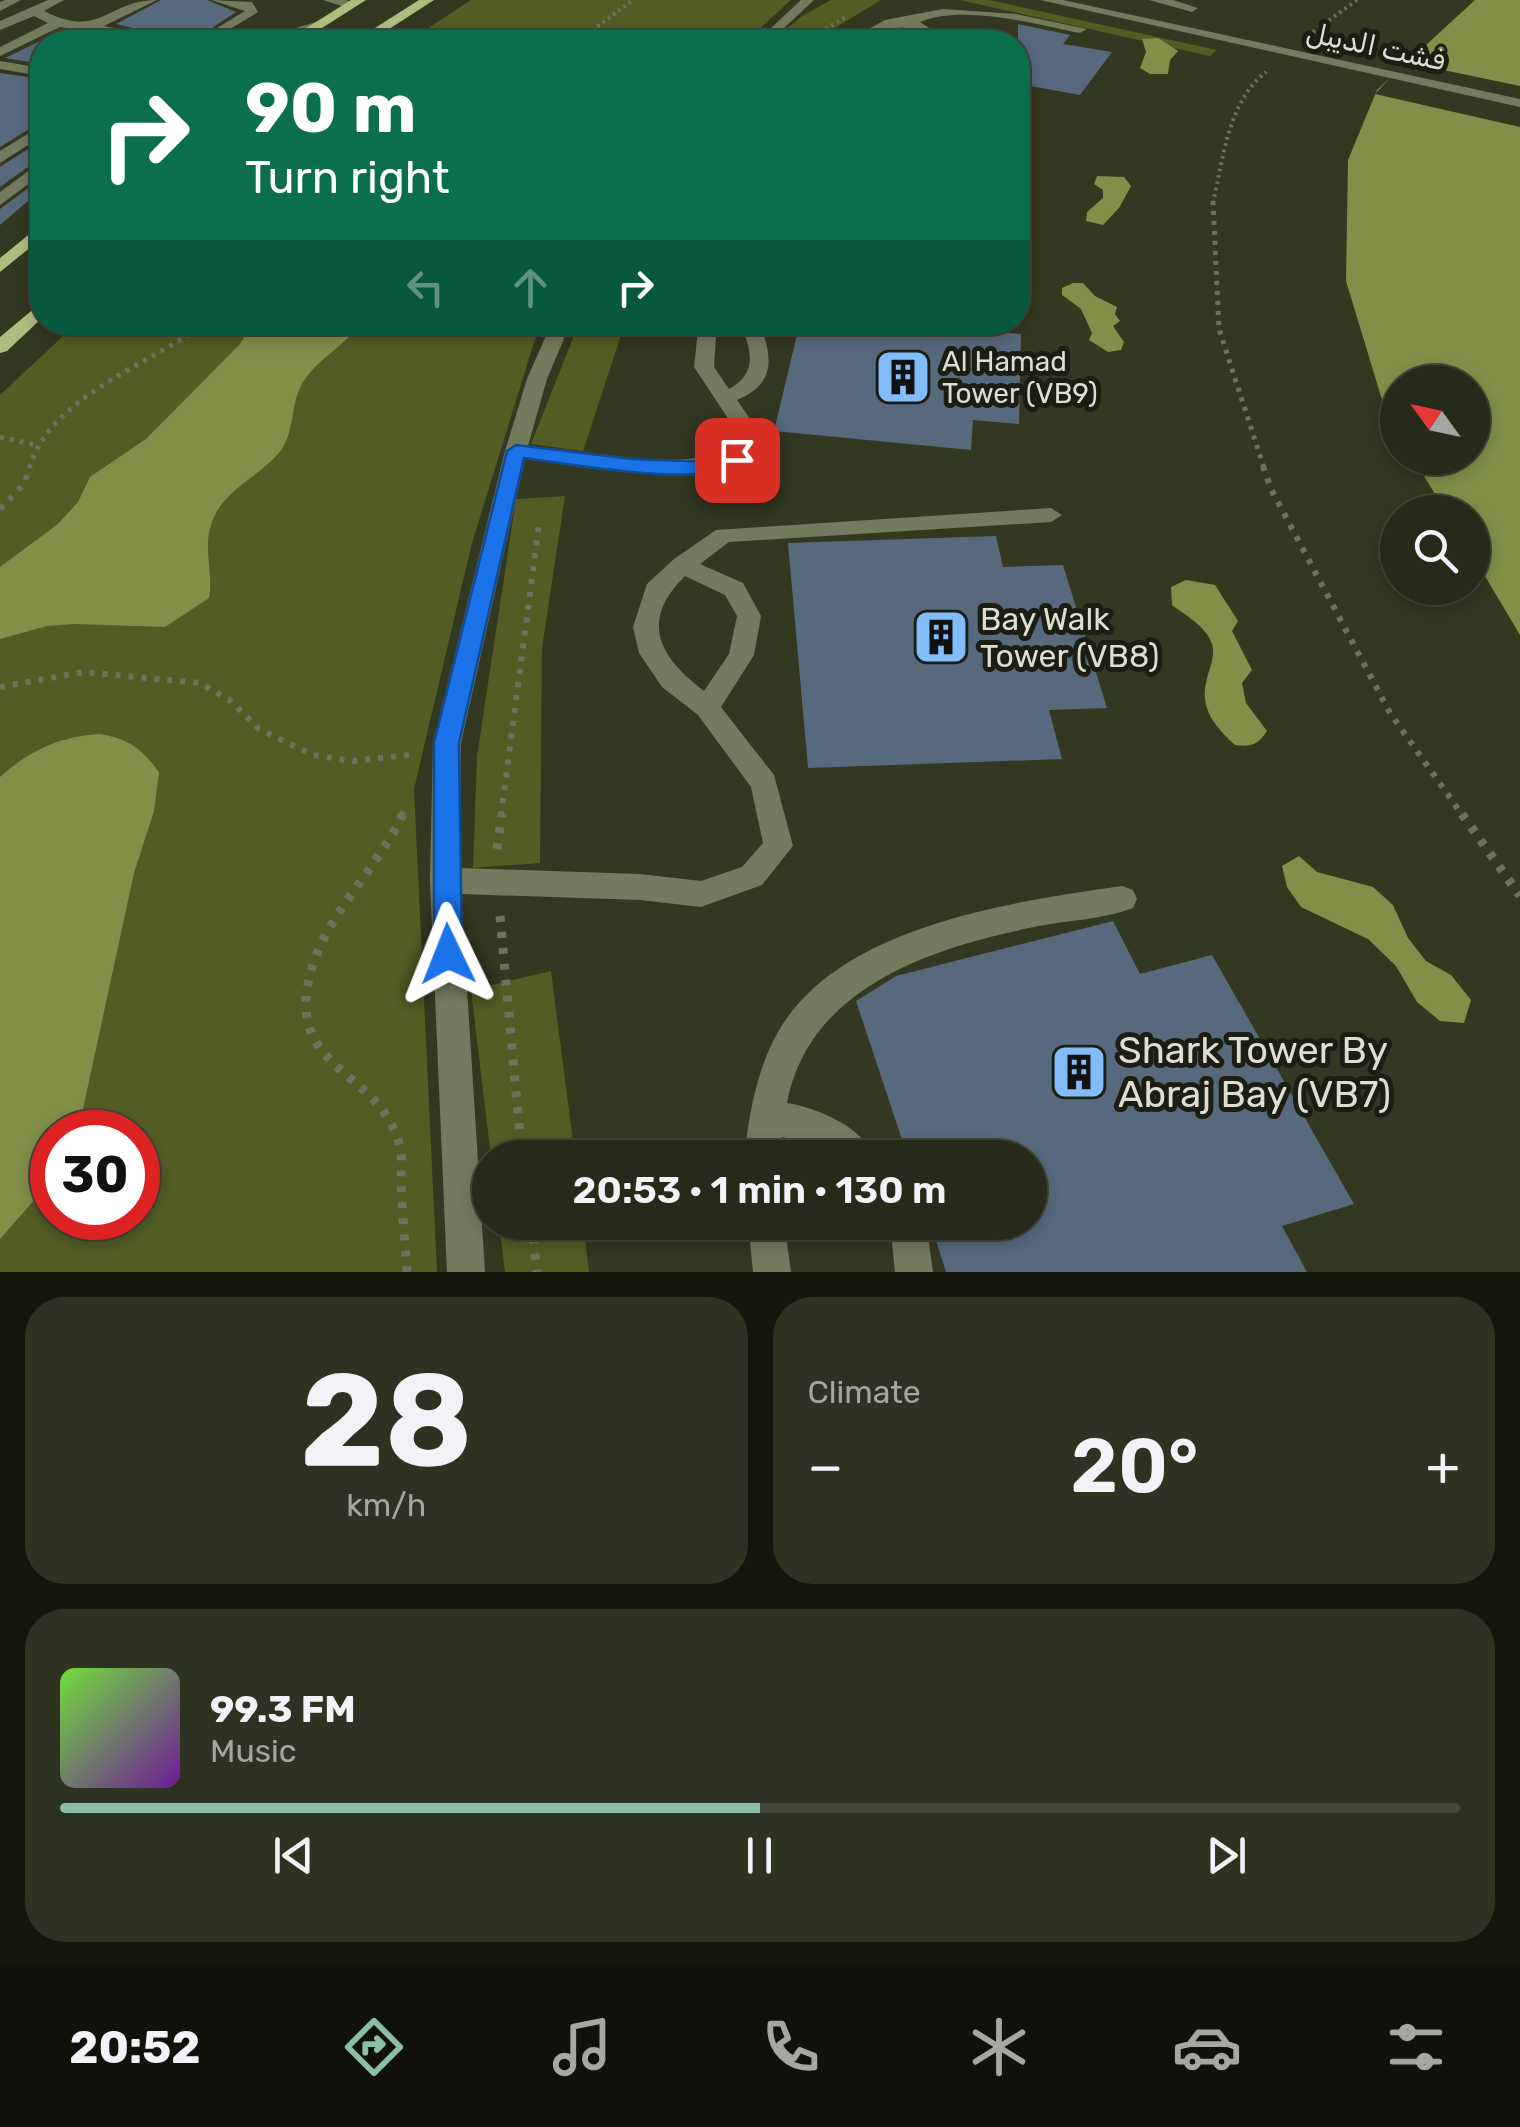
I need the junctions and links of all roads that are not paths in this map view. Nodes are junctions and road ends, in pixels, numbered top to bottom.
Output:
1 (58, 0) edge
2 (151, 0) edge
3 (217, 0) edge
4 (330, 0) edge
5 (428, 0) edge
6 (1046, 0) edge
7 (1155, 0) edge
8 (355, 2) edge
9 (807, 2) edge
10 (1192, 8) dead end
11 (35, 10) junction
12 (910, 22) junction
13 (58, 23) junction
14 (0, 26) edge
15 (316, 26) junction
16 (80, 28) junction
17 (1080, 29) dead end
18 (44, 30) edge
19 (94, 30) edge
20 (221, 30) edge
21 (301, 30) edge
22 (310, 30) edge
23 (379, 30) edge
24 (776, 30) edge
25 (875, 30) edge
26 (925, 30) edge
27 (30, 37) edge
28 (0, 52) edge
29 (0, 65) edge
30 (30, 70) edge
31 (1520, 103) edge
32 (30, 138) edge
33 (0, 158) edge
34 (30, 176) edge
35 (0, 200) edge
36 (30, 240) edge
37 (0, 266) edge
38 (30, 319) edge
39 (556, 335) edge
40 (707, 335) edge
41 (754, 335) edge
42 (0, 346) edge
43 (723, 398) junction
44 (516, 451) junction
45 (1051, 516) dead end
46 (682, 565) junction
47 (707, 708) junction
48 (445, 880) junction
49 (1122, 899) dead end
50 (766, 1120) junction
51 (764, 1140) edge
52 (833, 1140) edge
53 (768, 1240) edge
54 (910, 1240) edge
55 (466, 1272) edge
56 (772, 1272) edge
57 (914, 1272) edge

1 - 11 street
2 - 16 street
3 - 20 street
4 - 8 street
5 - 23 main road
6 - 31 street, فشت الديبل
7 - 10 street
8 - 15 main road
9 - 24 street
11 - 13 street
11 - 14 street
12 - 17 street
12 - 25 street
12 - 26 street
13 - 16 street
13 - 18 street
15 - 21 street
15 - 22 main road
16 - 19 street
27 - 28 street
29 - 30 street
32 - 33 street
34 - 35 street
36 - 37 main road
38 - 42 main road
39 - 44 street
40 - 43 street
41 - 43 street
43 - 44 street
44 - 48 street
45 - 46 street
46 - 47 street
46 - 47 street
47 - 48 street
48 - 55 street
49 - 50 street
50 - 51 street
50 - 52 street
53 - 56 street
54 - 57 street

